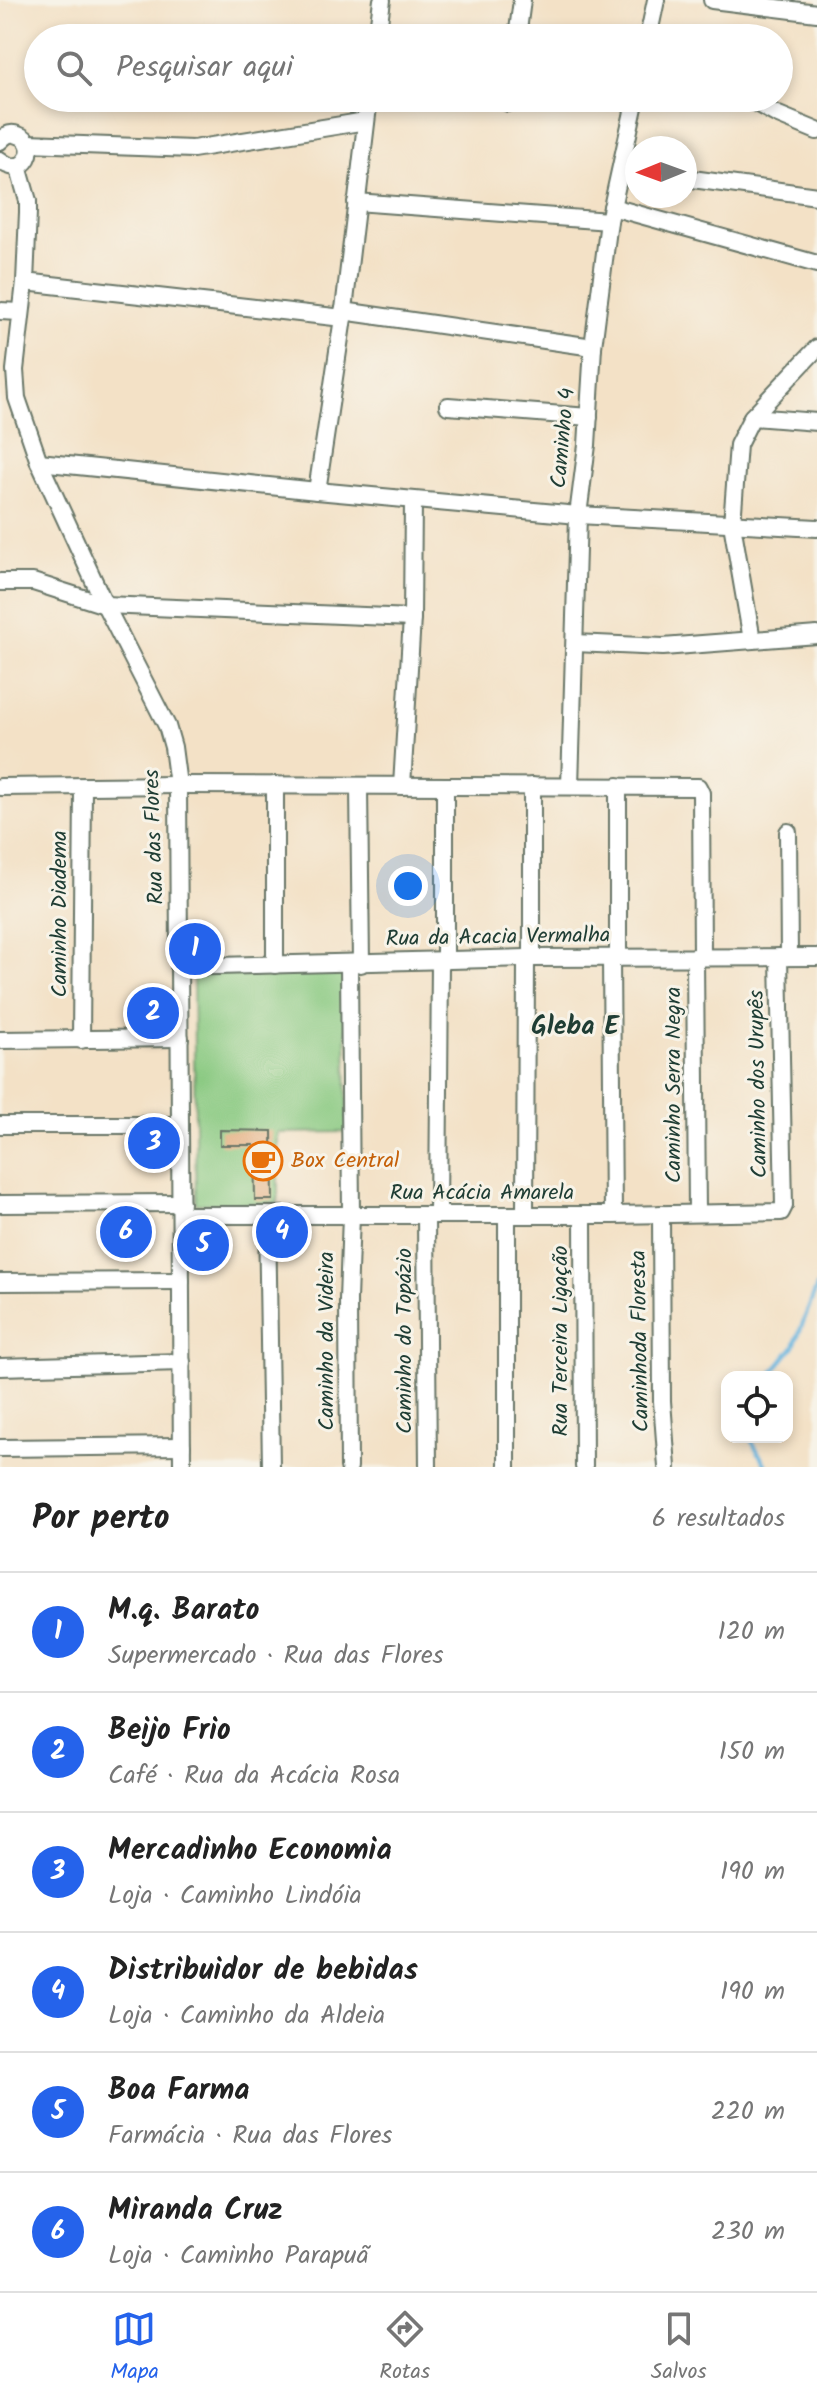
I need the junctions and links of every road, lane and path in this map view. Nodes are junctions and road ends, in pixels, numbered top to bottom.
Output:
1 (382, 0) edge
2 (522, 0) edge
3 (656, 0) edge
4 (712, 0) edge
5 (817, 13) edge
6 (379, 24) edge
7 (519, 24) edge
8 (651, 24) edge
9 (367, 112) edge
10 (635, 112) edge
11 (772, 112) edge
12 (366, 121) junction
13 (817, 131) edge
14 (632, 136) edge
15 (0, 140) edge
16 (28, 143) junction
17 (0, 160) edge
18 (18, 166) junction
19 (625, 180) edge
20 (697, 180) edge
21 (817, 196) edge
22 (356, 202) junction
23 (610, 214) junction
24 (817, 264) edge
25 (25, 282) junction
26 (0, 311) edge
27 (20, 312) junction
28 (343, 314) junction
29 (593, 347) junction
30 (817, 348) edge
31 (448, 406) dead end
32 (589, 417) junction
33 (752, 417) junction
34 (817, 422) edge
35 (39, 462) junction
36 (317, 491) junction
37 (413, 500) junction
38 (578, 515) junction
39 (732, 524) junction
40 (817, 528) edge
41 (0, 582) edge
42 (105, 605) junction
43 (412, 618) junction
44 (817, 635) edge
45 (752, 640) junction
46 (575, 643) junction
47 (178, 785) junction
48 (275, 785) junction
49 (359, 786) junction
50 (402, 786) junction
51 (445, 786) junction
52 (532, 786) junction
53 (570, 786) junction
54 (618, 786) junction
55 (0, 787) edge
56 (83, 787) junction
57 (788, 832) dead end
58 (699, 957) junction
59 (784, 957) junction
60 (817, 957) edge
61 (529, 958) junction
62 (614, 958) junction
63 (443, 961) junction
64 (355, 964) junction
65 (275, 965) junction
66 (179, 967) junction
67 (180, 1038) junction
68 (0, 1040) edge
69 (81, 1040) junction
70 (0, 1125) edge
71 (180, 1125) junction
72 (0, 1204) edge
73 (181, 1209) junction
74 (783, 1210) joint
75 (697, 1212) junction
76 (661, 1214) junction
77 (267, 1215) junction
78 (351, 1215) junction
79 (432, 1215) junction
80 (507, 1215) junction
81 (525, 1215) junction
82 (583, 1215) junction
83 (613, 1215) junction
84 (181, 1281) junction
85 (0, 1282) edge
86 (182, 1362) junction
87 (0, 1367) edge
88 (182, 1446) junction
89 (0, 1448) edge
90 (182, 1467) edge
91 (271, 1467) edge
92 (349, 1467) edge
93 (428, 1467) edge
94 (507, 1467) edge
95 (584, 1467) edge
96 (667, 1467) edge

1 - 6 street
2 - 7 street
3 - 8 street
4 - 5 street
9 - 12 street
10 - 14 street, Caminho 4
11 - 13 street
12 - 16 street
12 - 22 street
15 - 16 street
16 - 18 street
17 - 18 street
18 - 25 street, Rua das Flores
19 - 23 street, Caminho 4
20 - 21 street
22 - 23 street
22 - 28 street
23 - 24 street
23 - 29 street, Caminho 4
25 - 27 street, Rua das Flores
25 - 28 street
26 - 27 street
27 - 35 street, Rua das Flores
28 - 29 street
28 - 36 street
29 - 32 street, Caminho 4
30 - 33 street
31 - 32 street
32 - 38 street, Caminho 4
33 - 34 street
33 - 39 street
35 - 36 street
35 - 42 street, Rua das Flores
36 - 37 street
37 - 38 street
37 - 43 street
38 - 39 street
38 - 46 street, Caminho 4
39 - 40 street
39 - 45 street
41 - 42 street
42 - 43 street
42 - 47 street, Rua das Flores
43 - 50 street
44 - 45 street
45 - 46 street
46 - 53 street, Caminho 4
47 - 48 street
47 - 56 street
47 - 66 street, Rua das Flores
48 - 49 street
48 - 65 street
49 - 50 street
49 - 64 street, Caminho da Videira
50 - 51 street
51 - 52 street
51 - 63 street, Caminho do Topázio
52 - 53 street
52 - 61 street
53 - 54 street
54 - 58 street, Caminho Serra Negra
54 - 62 street
55 - 56 street
56 - 69 street, Caminho Diadema
57 - 59 street, Caminho dos Urupês
58 - 59 street, Rua da Acacia Vermalha
58 - 62 street, Rua da Acacia Vermalha
58 - 75 street, Caminho Serra Negra
59 - 60 street, Rua da Acacia Vermalha
59 - 74 street, Caminho dos Urupês
61 - 62 street, Rua da Acacia Vermalha
61 - 63 street, Rua da Acacia Vermalha
61 - 81 street
62 - 83 street
63 - 64 street, Rua da Acacia Vermalha
63 - 79 street, Caminho do Topázio
64 - 65 street, Rua da Acacia Vermalha
64 - 78 street, Caminho da Videira
65 - 66 street, Rua da Acacia Vermalha
66 - 67 street, Rua das Flores
67 - 69 street
67 - 71 street, Rua das Flores
68 - 69 street
70 - 71 street
71 - 73 street, Rua das Flores
72 - 73 street, Rua Acácia Amarela
73 - 77 street, Rua Acácia Amarela
73 - 84 street, Rua das Flores
74 - 75 street, Rua Acácia Amarela
75 - 76 street, Rua Acácia Amarela
76 - 83 street, Rua Acácia Amarela
76 - 96 street, Caminhoda Floresta
77 - 78 street, Rua Acácia Amarela
77 - 91 street
78 - 79 street, Rua Acácia Amarela
78 - 92 street, Caminho da Videira
79 - 80 street, Rua Acácia Amarela
79 - 93 street, Caminho do Topázio
80 - 81 street, Rua Acácia Amarela
80 - 94 street
81 - 82 street, Rua Acácia Amarela
82 - 83 street, Rua Acácia Amarela
82 - 95 street, Rua Terceira Ligação
84 - 85 street
84 - 86 street, Rua das Flores
86 - 87 street
86 - 88 street, Rua das Flores
88 - 89 street
88 - 90 street, Rua das Flores

